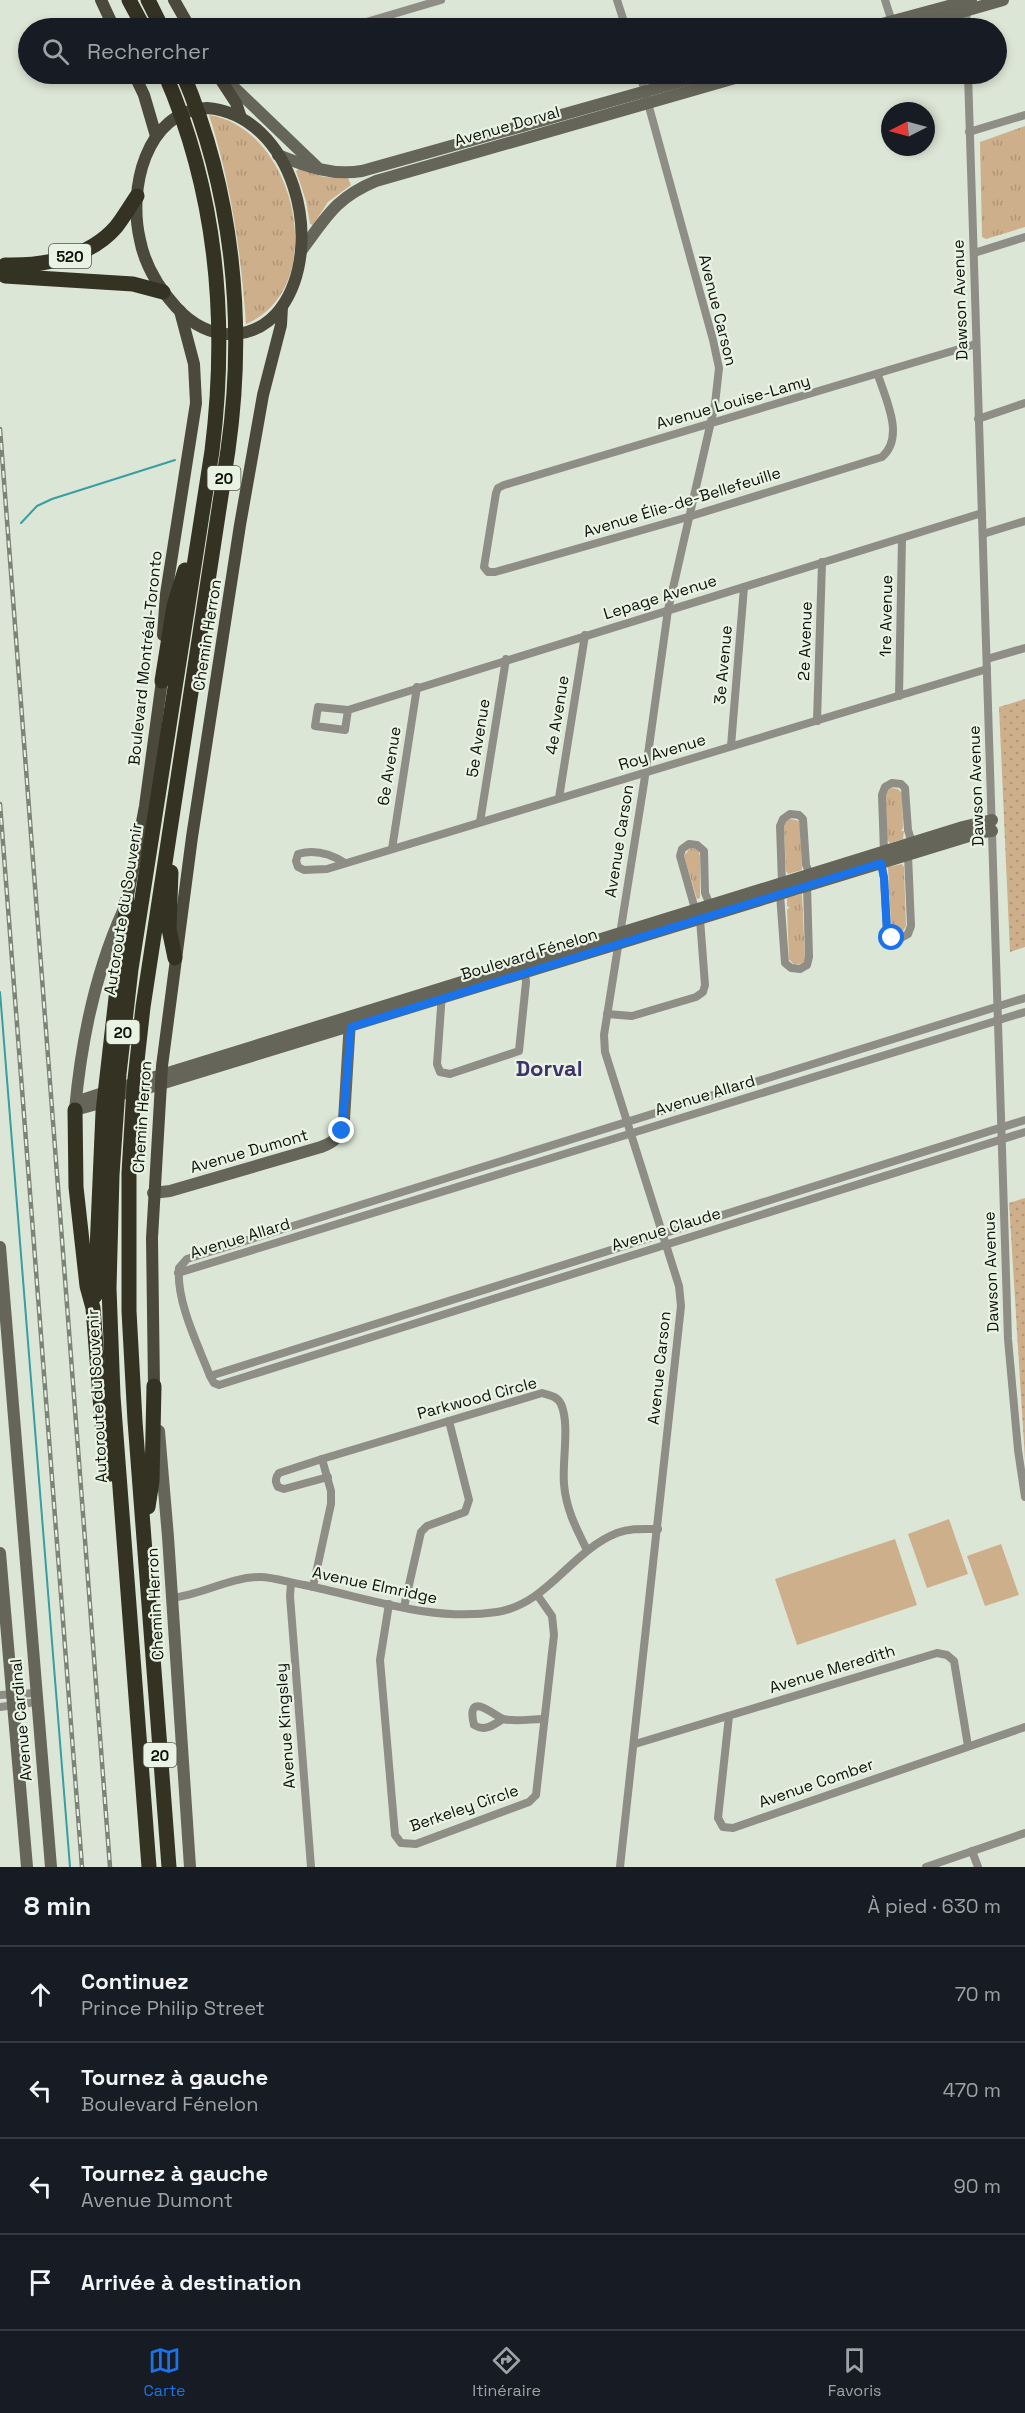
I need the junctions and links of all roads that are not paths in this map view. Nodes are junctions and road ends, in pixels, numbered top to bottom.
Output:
1 (101, 0) edge
2 (129, 0) edge
3 (148, 0) edge
4 (174, 0) edge
5 (441, 0) edge
6 (617, 0) edge
7 (885, 0) edge
8 (1003, 0) edge
9 (967, 3) edge
10 (109, 18) edge
11 (139, 18) edge
12 (157, 18) edge
13 (184, 18) edge
14 (380, 18) edge
15 (623, 18) edge
16 (891, 18) edge
17 (917, 18) edge
18 (930, 18) edge
19 (139, 84) edge
20 (169, 84) edge
21 (187, 84) edge
22 (225, 84) edge
23 (230, 84) edge
24 (643, 84) edge
25 (680, 84) edge
26 (704, 84) edge
27 (968, 84) edge
28 (646, 97) junction
29 (1025, 116) edge
30 (241, 118) junction
31 (969, 132) junction
32 (156, 136) junction
33 (278, 155) junction
34 (320, 170) junction
35 (137, 196) junction
36 (1025, 237) edge
37 (301, 251) junction
38 (974, 253) junction
39 (163, 292) junction
40 (282, 307) junction
41 (180, 311) junction
42 (976, 344) junction
43 (878, 375) junction
44 (1025, 403) edge
45 (978, 419) junction
46 (710, 424) junction
47 (498, 488) joint
48 (982, 513) junction
49 (202, 516) junction
50 (688, 517) junction
51 (1025, 521) edge
52 (982, 534) junction
53 (902, 538) junction
54 (822, 562) junction
55 (744, 587) junction
56 (668, 610) junction
57 (585, 635) junction
58 (1025, 648) edge
59 (506, 659) junction
60 (987, 659) junction
61 (987, 669) junction
62 (162, 681) junction
63 (417, 687) junction
64 (899, 696) junction
65 (348, 710) dead end
66 (817, 721) junction
67 (731, 747) junction
68 (645, 772) junction
69 (560, 798) junction
70 (480, 822) junction
71 (171, 823) junction
72 (992, 826) junction
73 (392, 849) junction
74 (910, 849) junction
75 (882, 857) junction
76 (345, 863) junction
77 (809, 880) junction
78 (781, 889) junction
79 (127, 902) junction
80 (710, 904) junction
81 (698, 914) junction
82 (619, 938) junction
83 (175, 958) junction
84 (525, 972) junction
85 (442, 993) junction
86 (1025, 998) edge
87 (997, 1007) junction
88 (1025, 1012) edge
89 (607, 1014) junction
90 (997, 1021) junction
91 (350, 1022) junction
92 (811, 1065) junction
93 (815, 1077) junction
94 (76, 1106) junction
95 (1025, 1120) edge
96 (627, 1122) junction
97 (1000, 1127) junction
98 (1025, 1132) edge
99 (631, 1133) junction
100 (1001, 1139) junction
101 (475, 1170) junction
102 (834, 1180) junction
103 (478, 1181) junction
104 (837, 1191) junction
105 (153, 1193) junction
106 (334, 1214) junction
107 (337, 1224) junction
108 (662, 1234) junction
109 (666, 1245) junction
110 (0, 1247) edge
111 (178, 1273) junction
112 (501, 1284) junction
113 (504, 1296) junction
114 (93, 1308) junction
115 (210, 1376) junction
116 (154, 1386) junction
117 (449, 1421) junction
118 (322, 1459) junction
119 (328, 1477) junction
120 (1025, 1497) edge
121 (657, 1529) junction
122 (144, 1540) junction
123 (587, 1550) junction
124 (0, 1553) edge
125 (125, 1554) junction
126 (291, 1583) junction
127 (313, 1587) junction
128 (538, 1596) junction
129 (171, 1598) junction
130 (389, 1604) junction
131 (404, 1607) junction
132 (7, 1634) junction
133 (0, 1652) edge
134 (36, 1698) junction
135 (6, 1700) edge
136 (729, 1716) junction
137 (503, 1719) dead end
138 (543, 1719) junction
139 (1025, 1727) edge
140 (635, 1744) junction
141 (968, 1746) junction
142 (1025, 1833) edge
143 (972, 1851) junction
144 (27, 1867) edge
145 (51, 1867) edge
146 (149, 1867) edge
147 (169, 1867) edge
148 (190, 1867) edge
149 (311, 1867) edge
150 (620, 1867) edge
151 (926, 1867) edge
152 (978, 1867) edge

1 - 10 main road
2 - 11 highway
3 - 12 highway
4 - 13 main road
5 - 14 street
6 - 15 street
7 - 16 street
8 - 9 street
9 - 17 street
9 - 18 street
19 - 32 main road
20 - 49 highway, Autoroute du Souvenir / 20
21 - 71 highway, Autoroute du Souvenir / 20
22 - 30 main road
23 - 34 street
24 - 28 street, Avenue Carson
25 - 28 street, Avenue Dorval
26 - 28 street, Avenue Dorval
27 - 31 street, Dawson Avenue
28 - 34 street, Avenue Dorval
28 - 37 street, Avenue Dorval
28 - 46 street, Avenue Carson
29 - 31 street
30 - 32 main road
30 - 33 main road
31 - 38 street, Dawson Avenue
32 - 35 main road
33 - 34 street, Avenue Dorval
33 - 37 main road
35 - 39 main road
35 - 39 highway, 520
36 - 38 street
37 - 40 main road
38 - 42 street, Dawson Avenue
39 - 41 main road
40 - 41 main road
40 - 83 main road, Chemin Herron
41 - 62 main road, Boulevard Montréal-Toronto
42 - 43 street, Avenue Louise-Lamy
42 - 45 street, Dawson Avenue
43 - 46 street, Avenue Louise-Lamy
43 - 50 street, Avenue Élie-de-Bellefeuille
44 - 45 street
45 - 48 street, Dawson Avenue
46 - 47 street, Avenue Louise-Lamy
46 - 50 street, Avenue Carson
47 - 50 street, Avenue Élie-de-Bellefeuille
48 - 52 street, Dawson Avenue
48 - 53 street, Lepage Avenue
49 - 62 highway
49 - 125 highway, Autoroute du Souvenir / 20
50 - 56 street, Avenue Carson
51 - 52 street
52 - 60 street, Dawson Avenue
53 - 54 street, Lepage Avenue
53 - 64 street, 1re Avenue
54 - 55 street, Lepage Avenue
54 - 66 street, 2e Avenue
55 - 56 street, Lepage Avenue
55 - 67 street, 3e Avenue
56 - 57 street, Lepage Avenue
56 - 68 street, Avenue Carson
57 - 59 street, Lepage Avenue
57 - 69 street, 4e Avenue
58 - 60 street
59 - 63 street, Lepage Avenue
59 - 70 street, 5e Avenue
60 - 61 street, Dawson Avenue
61 - 64 street, Roy Avenue
61 - 72 street, Dawson Avenue
62 - 79 main road, Boulevard Montréal-Toronto
63 - 65 street, Lepage Avenue
63 - 73 street, 6e Avenue
64 - 66 street, Roy Avenue
66 - 67 street, Roy Avenue
67 - 68 street, Roy Avenue
68 - 69 street, Roy Avenue
68 - 82 street, Avenue Carson
69 - 70 street, Roy Avenue
70 - 73 street, Roy Avenue
71 - 83 highway
71 - 122 highway, Autoroute du Souvenir / 20
72 - 74 street, Boulevard Fénelon
72 - 87 street, Dawson Avenue
73 - 76 street, Roy Avenue
74 - 75 street, Boulevard Fénelon
74 - 75 street
74 - 75 street
75 - 77 street, Boulevard Fénelon
76 - 76 street, Roy Avenue
77 - 78 street, Boulevard Fénelon
77 - 78 street
77 - 78 street
78 - 80 street, Boulevard Fénelon
78 - 81 street, Boulevard Fénelon
79 - 94 street, Boulevard Montréal-Toronto
79 - 114 highway
80 - 81 street, Boulevard Fénelon
80 - 81 street
81 - 82 street, Boulevard Fénelon
81 - 89 street
82 - 84 street, Boulevard Fénelon
82 - 85 street, Boulevard Fénelon
82 - 89 street, Avenue Carson
83 - 105 main road, Chemin Herron
84 - 85 street, Boulevard Fénelon
84 - 85 street
85 - 91 street, Boulevard Fénelon
86 - 87 street, Avenue Allard
87 - 90 street, Dawson Avenue
87 - 92 street, Avenue Allard
88 - 90 street, Avenue Allard
89 - 96 street, Avenue Carson
90 - 93 street, Avenue Allard
90 - 97 street, Dawson Avenue
91 - 94 street, Boulevard Fénelon
91 - 105 street, Avenue Dumont
92 - 93 street
92 - 96 street, Avenue Allard
93 - 99 street, Avenue Allard
94 - 114 highway
95 - 97 street, Avenue Claude
96 - 99 street, Avenue Carson
96 - 101 street, Avenue Allard
97 - 100 street, Dawson Avenue
97 - 102 street, Avenue Claude
98 - 100 street, Avenue Claude
99 - 103 street, Avenue Allard
99 - 108 street, Avenue Carson
100 - 104 street, Avenue Claude
100 - 120 street, Dawson Avenue
101 - 103 street
101 - 106 street, Avenue Allard
102 - 104 street
102 - 108 street, Avenue Claude
103 - 107 street, Avenue Allard
104 - 109 street, Avenue Claude
105 - 116 main road, Chemin Herron
106 - 107 street
106 - 111 street, Avenue Allard
107 - 111 street, Avenue Allard
108 - 109 street, Avenue Carson
108 - 112 street, Avenue Claude
109 - 113 street, Avenue Claude
109 - 121 street, Avenue Carson
110 - 134 street, Avenue Cardinal
111 - 115 street
112 - 113 street
112 - 115 street, Avenue Claude
113 - 115 street, Avenue Claude
114 - 125 highway
116 - 122 highway
116 - 129 street, Chemin Herron
117 - 118 street, Parkwood Circle
117 - 123 street, Parkwood Circle
117 - 131 street
118 - 119 street
118 - 119 street, Parkwood Circle
119 - 127 street
121 - 123 street, Avenue Elmridge
121 - 140 street, Avenue Carson
122 - 147 highway, Autoroute du Souvenir / 20
123 - 128 street, Avenue Elmridge
124 - 132 street, Avenue Cardinal
125 - 146 highway, Autoroute du Souvenir / 20
126 - 127 street, Avenue Elmridge
126 - 129 street, Avenue Elmridge
126 - 149 street, Avenue Kingsley
127 - 130 street, Avenue Elmridge
128 - 131 street, Avenue Elmridge
128 - 138 street, Berkeley Circle
129 - 148 street, Chemin Herron
130 - 131 street, Avenue Elmridge
130 - 138 street, Berkeley Circle
132 - 133 street
132 - 135 street, Avenue Cardinal
134 - 135 street
134 - 145 street, Avenue Cardinal
135 - 144 street, Avenue Cardinal
136 - 140 street, Avenue Meredith
136 - 141 street, Avenue Meredith
136 - 141 street, Avenue Comber
137 - 138 street
139 - 141 street, Avenue Comber
140 - 150 street, Avenue Carson
142 - 143 street
143 - 151 street
143 - 152 street

